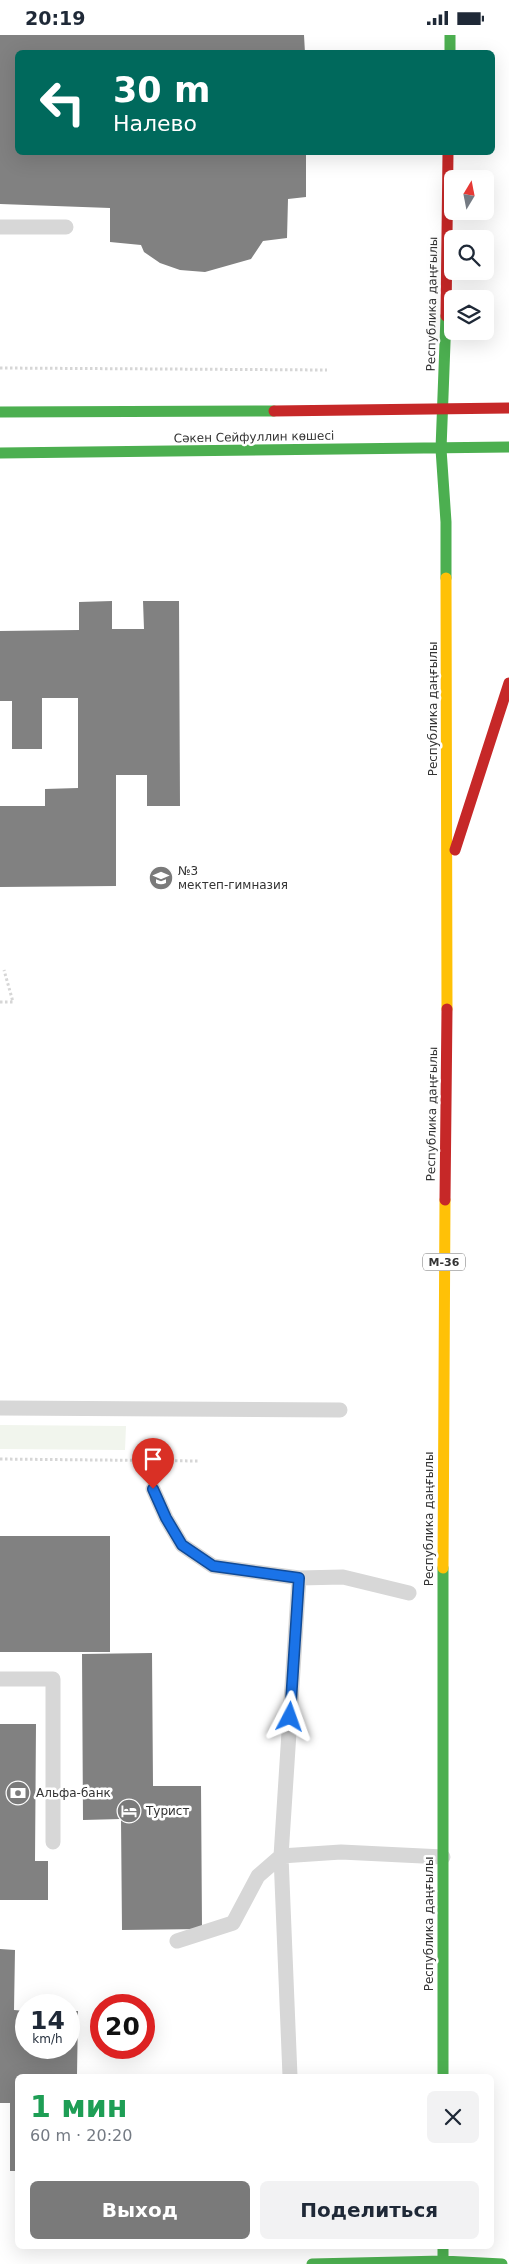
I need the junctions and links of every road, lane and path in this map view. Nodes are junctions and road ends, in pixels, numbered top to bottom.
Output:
1 (450, 35) edge
2 (450, 50) edge
3 (448, 155) edge
4 (0, 227) edge
5 (66, 227) dead end
6 (0, 368) edge
7 (327, 370) dead end
8 (509, 408) edge
9 (443, 409) junction
10 (0, 412) edge
11 (509, 447) edge
12 (441, 449) junction
13 (0, 453) edge
14 (509, 683) edge
15 (448, 873) junction
16 (4, 970) dead end
17 (0, 1002) edge
18 (0, 1408) edge
19 (340, 1409) dead end
20 (0, 1459) edge
21 (199, 1461) dead end
22 (153, 1489) dead end
23 (299, 1578) junction
24 (409, 1593) dead end
25 (0, 1679) edge
26 (52, 1842) dead end
27 (281, 1856) junction
28 (443, 1857) junction
29 (177, 1941) dead end
30 (290, 2074) edge
31 (443, 2074) edge
32 (443, 2249) edge
33 (443, 2262) edge
34 (312, 2264) edge
35 (502, 2264) edge

1 - 2 main road
3 - 9 main road, Республика даңғылы / M-36
4 - 5 lane
6 - 7 path
8 - 9 main road, Сәкен Сейфуллин көшесі
9 - 10 main road, Сәкен Сейфуллин көшесі
9 - 12 main road, Республика даңғылы / M-36
11 - 12 main road, Сәкен Сейфуллин көшесі
12 - 13 main road, Сәкен Сейфуллин көшесі
12 - 15 main road, Республика даңғылы / M-36
14 - 15 main road
15 - 28 main road, Республика даңғылы / M-36
16 - 17 path
18 - 19 lane
20 - 21 path
22 - 23 lane
23 - 24 lane
23 - 27 lane
25 - 26 lane
27 - 28 lane
27 - 29 lane
27 - 30 lane
28 - 31 main road, Республика даңғылы / M-36
32 - 33 main road
33 - 34 main road
33 - 35 main road

